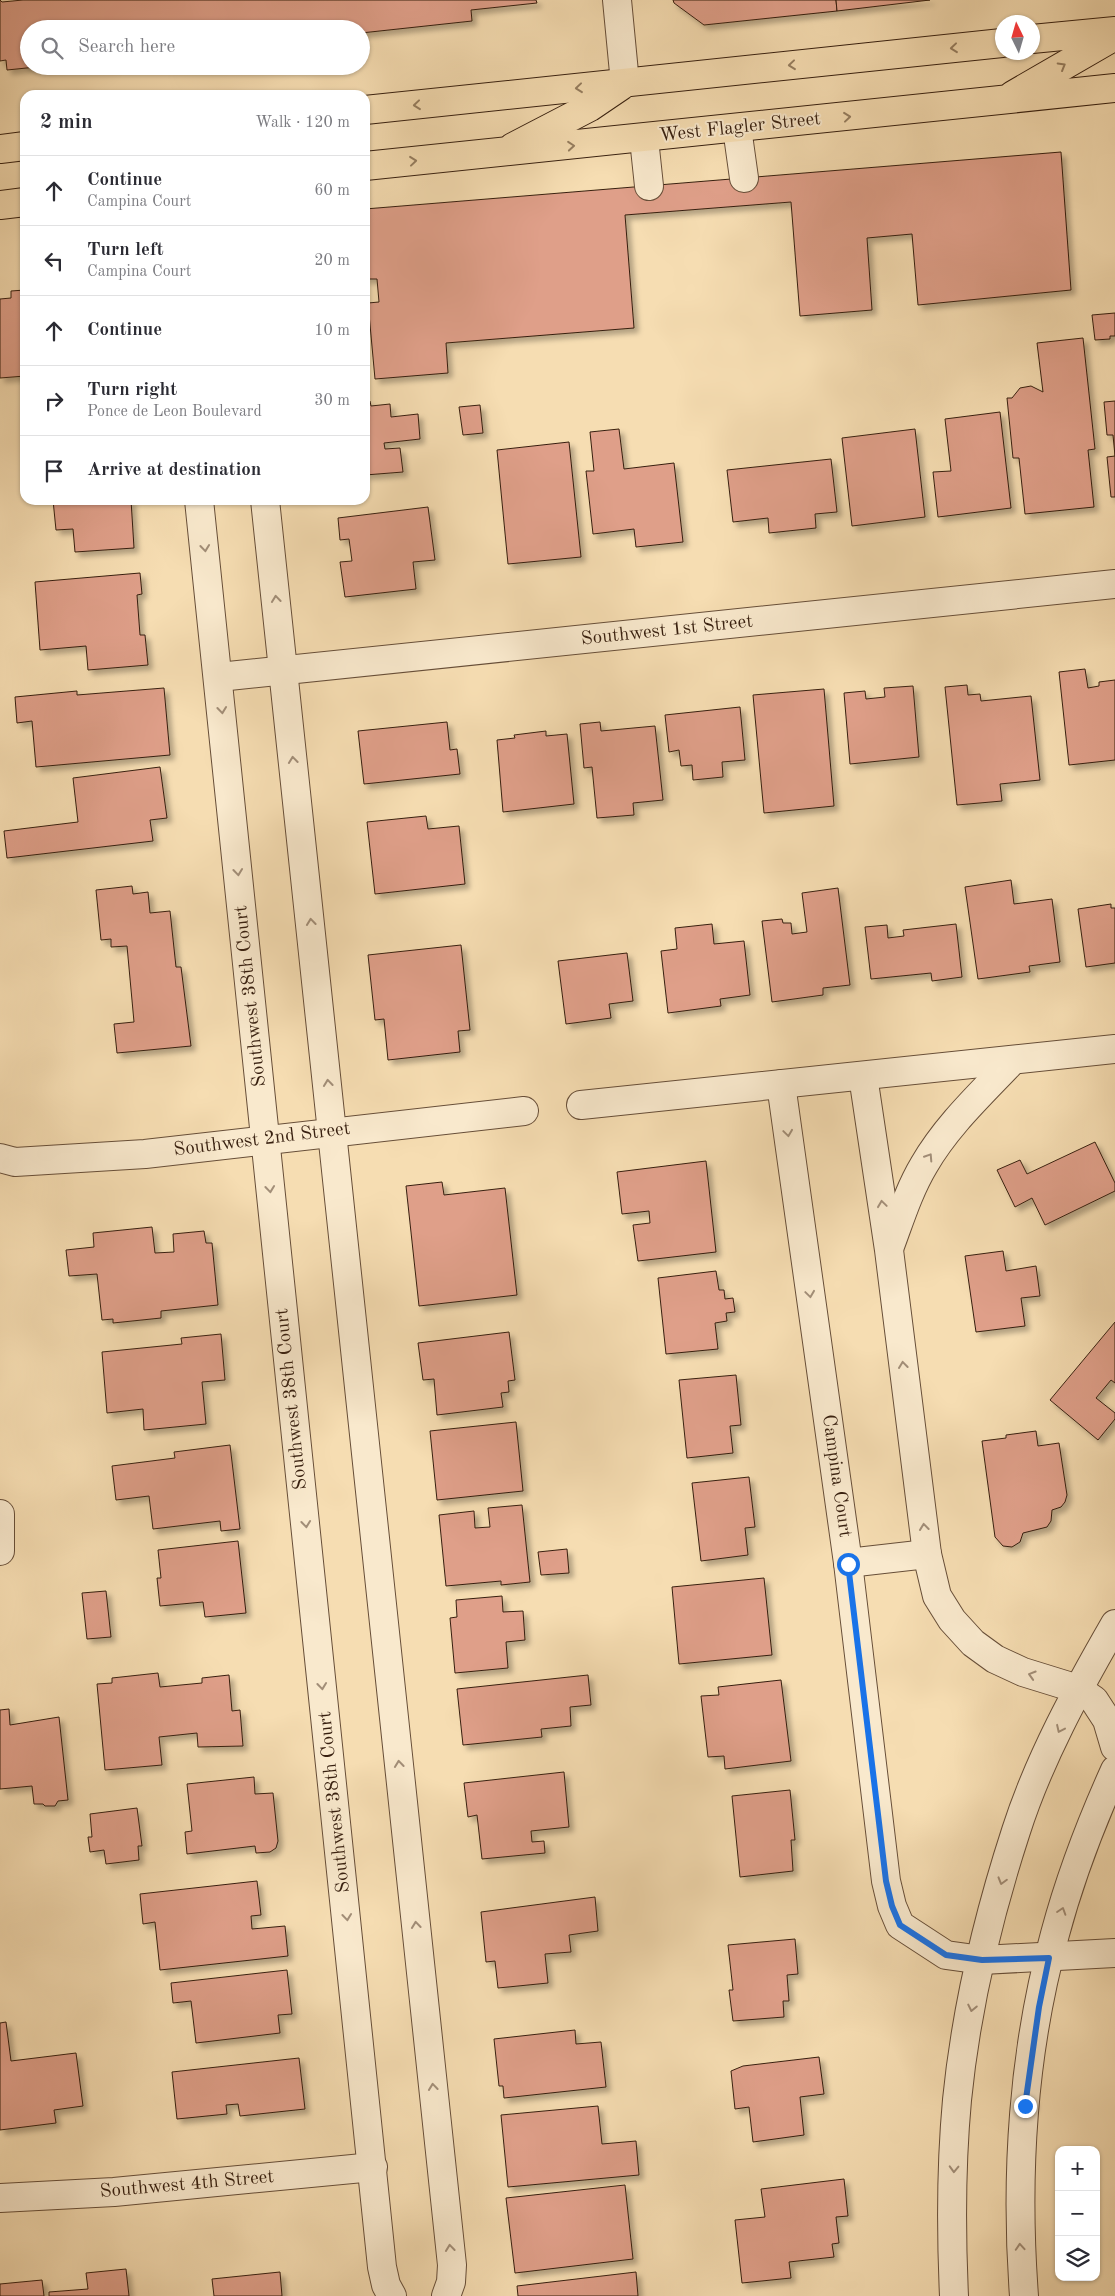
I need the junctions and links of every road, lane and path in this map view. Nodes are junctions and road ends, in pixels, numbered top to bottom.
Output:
1 (617, 0) edge
2 (1115, 31) edge
3 (1115, 36) edge
4 (1040, 38) edge
5 (995, 43) edge
6 (624, 84) junction
7 (1115, 88) edge
8 (1005, 100) junction
9 (370, 109) edge
10 (737, 128) junction
11 (644, 139) junction
12 (20, 147) edge
13 (0, 149) edge
14 (505, 152) junction
15 (370, 166) edge
16 (744, 178) dead end
17 (649, 186) dead end
18 (20, 203) edge
19 (0, 205) edge
20 (200, 505) edge
21 (266, 505) edge
22 (1115, 584) edge
23 (284, 671) junction
24 (218, 677) junction
25 (1115, 1049) edge
26 (1013, 1060) junction
27 (863, 1076) junction
28 (781, 1084) junction
29 (581, 1105) dead end
30 (524, 1111) dead end
31 (333, 1132) junction
32 (265, 1140) junction
33 (0, 1158) edge
34 (889, 1250) junction
35 (0, 1514) edge
36 (0, 1551) edge
37 (927, 1554) junction
38 (848, 1564) junction
39 (1115, 1624) edge
40 (1078, 1689) junction
41 (1115, 1746) edge
42 (1115, 1770) edge
43 (1115, 1953) edge
44 (1049, 1958) junction
45 (982, 1960) junction
46 (373, 2167) junction
47 (0, 2198) edge
48 (392, 2296) edge
49 (446, 2296) edge
50 (954, 2296) edge
51 (1024, 2296) edge

1 - 6 street
2 - 4 main road
8 -> 3 main road
5 -> 6 main road
6 -> 9 main road
6 - 14 main road
7 - 8 main road, West Flagler Street
10 -> 8 main road, West Flagler Street
10 - 11 main road, West Flagler Street
10 - 16 street
14 -> 11 main road, West Flagler Street
11 - 17 street
12 - 13 main road
15 -> 14 main road, West Flagler Street
18 - 19 main road
20 -> 24 street, Southwest 38th Court
23 -> 21 street
22 - 23 street, Southwest 1st Street
23 - 24 street, Southwest 1st Street
31 -> 23 street
24 -> 32 street, Southwest 38th Court
25 - 26 street
26 - 27 street
34 -> 26 street
27 - 28 street
34 -> 27 street
28 - 29 street
28 -> 38 street, Campina Court
30 - 31 street, Southwest 2nd Street
31 - 32 street, Southwest 2nd Street
49 -> 31 street
32 - 33 street, Southwest 2nd Street
32 -> 46 street, Southwest 38th Court
37 -> 34 street
35 - 36 street
37 - 38 street
40 -> 37 street
38 - 45 street, Campina Court
39 - 40 street
40 - 41 street
40 -> 45 street
44 -> 42 street
43 - 44 street, Campina Court
44 - 45 street, Campina Court
51 -> 44 street
45 -> 50 street
46 - 47 street, Southwest 4th Street
46 - 48 street, Southwest 38th Court

